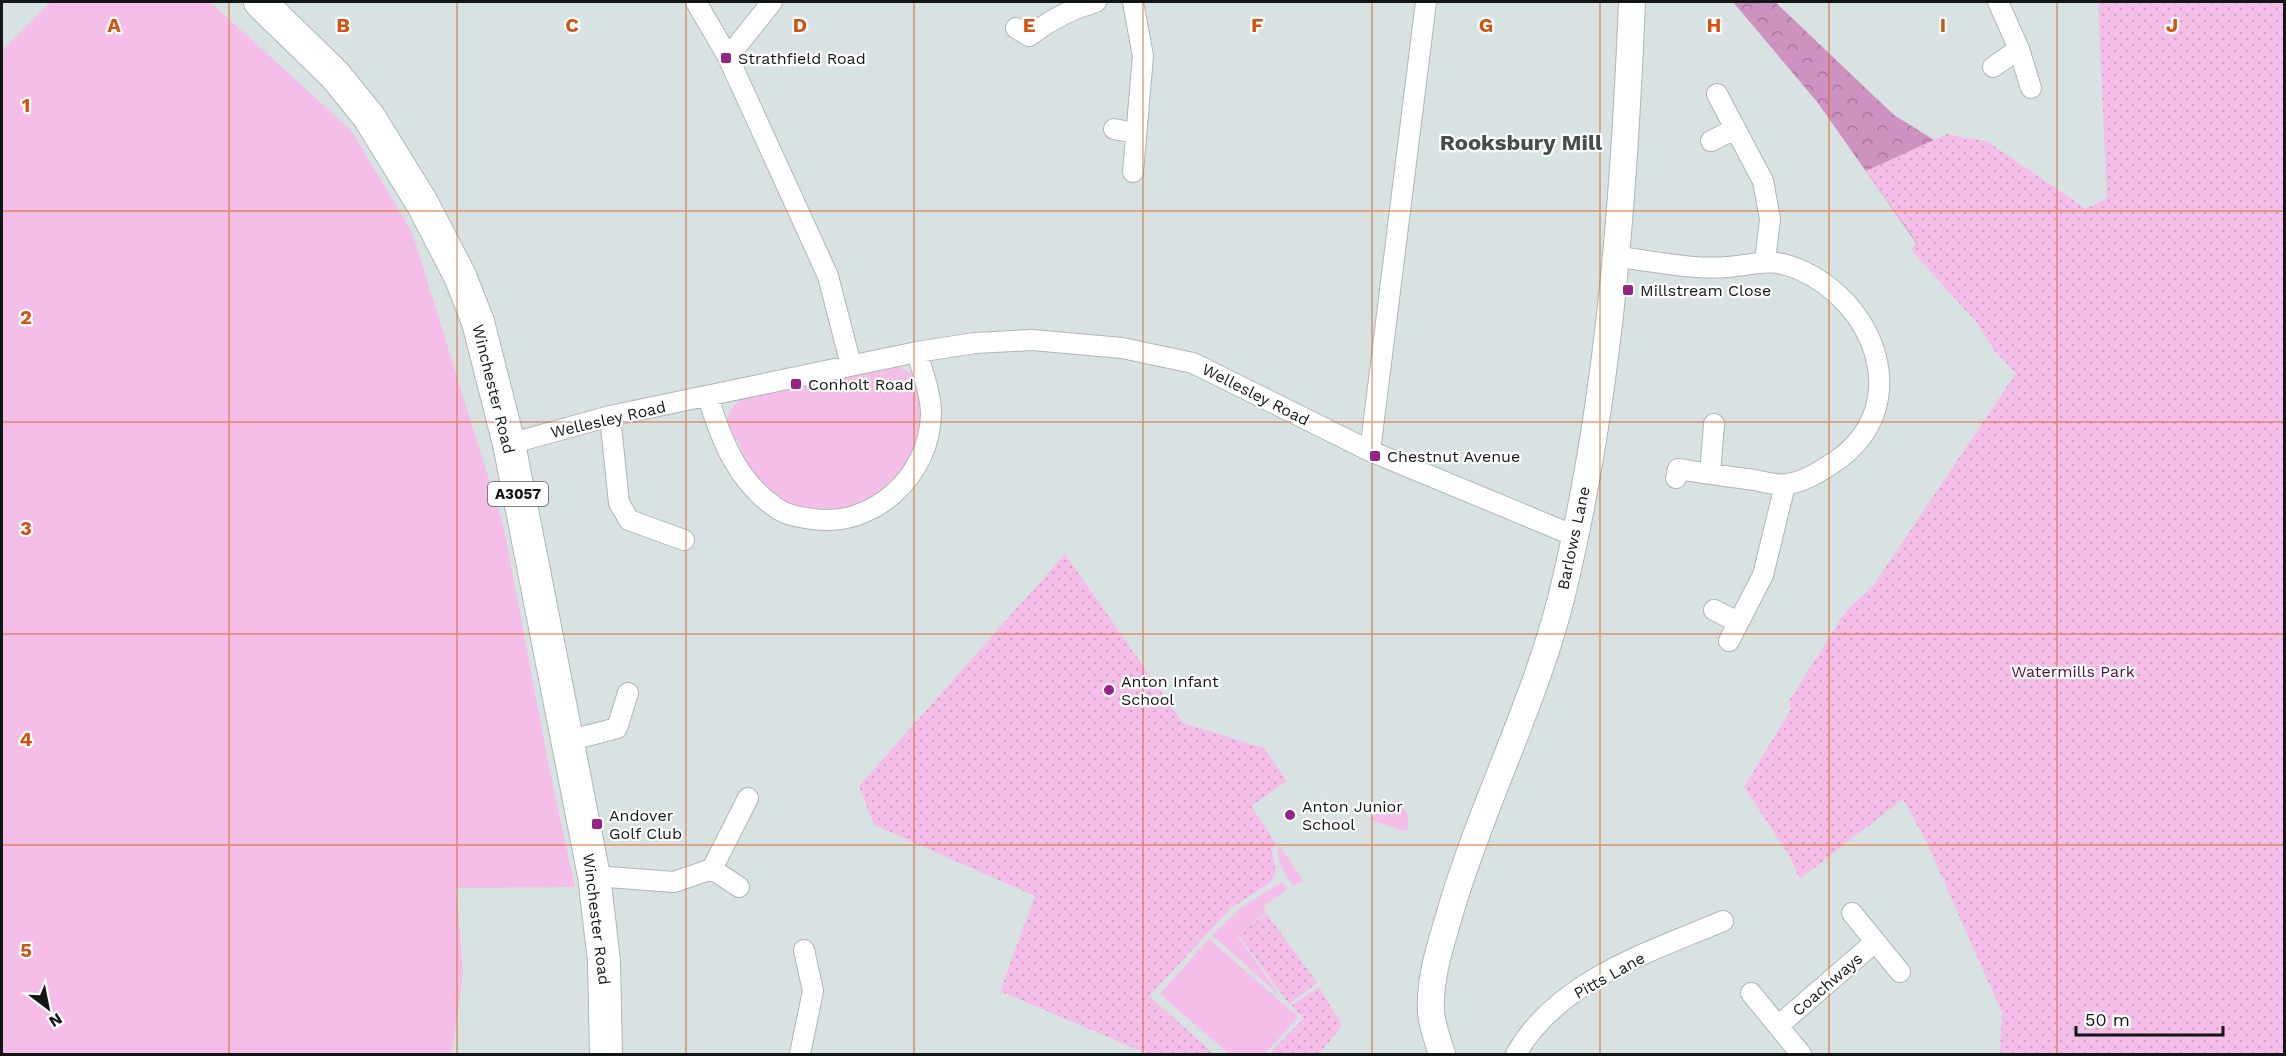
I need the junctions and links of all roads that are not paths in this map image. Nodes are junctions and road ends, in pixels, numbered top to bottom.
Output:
1 (260, 2) edge
2 (696, 2) edge
3 (772, 2) edge
4 (1096, 2) edge
5 (1133, 2) edge
6 (1426, 2) edge
7 (1632, 2) edge
8 (1998, 2) edge
9 (1016, 28) dead end
10 (2019, 49) junction
11 (728, 57) junction
12 (1993, 67) dead end
13 (2031, 88) dead end
14 (1717, 94) dead end
15 (1114, 129) dead end
16 (1735, 129) junction
17 (1135, 133) junction
18 (1711, 141) dead end
19 (1132, 172) dead end
20 (1618, 257) junction
21 (1765, 261) junction
22 (917, 351) junction
23 (851, 365) junction
24 (708, 396) junction
25 (610, 416) junction
26 (1714, 424) dead end
27 (509, 444) junction
28 (1370, 450) junction
29 (1710, 474) junction
30 (1676, 478) dead end
31 (1785, 485) junction
32 (1575, 536) junction
33 (684, 540) dead end
34 (1714, 609) dead end
35 (1738, 622) junction
36 (1729, 640) dead end
37 (628, 693) dead end
38 (568, 741) junction
39 (748, 798) dead end
40 (712, 869) junction
41 (594, 876) junction
42 (739, 887) dead end
43 (1852, 913) dead end
44 (1723, 921) dead end
45 (1875, 942) junction
46 (804, 950) dead end
47 (1900, 972) dead end
48 (1751, 993) dead end
49 (1778, 1026) junction
50 (606, 1054) edge
51 (800, 1054) edge
52 (1442, 1054) edge
53 (1516, 1054) edge
54 (1801, 1054) edge

1 - 27 main road, Winchester Road / A3057
2 - 11 street
3 - 11 street
4 - 9 street
5 - 17 street
6 - 28 street
7 - 20 street, Barlows Lane
8 - 10 street
10 - 12 street
10 - 13 street
11 - 23 street
14 - 16 street
15 - 17 street
16 - 18 street
16 - 21 street
17 - 19 street
20 - 21 street
20 - 32 street, Barlows Lane
21 - 31 street
22 - 23 street, Wellesley Road
22 - 24 street
22 - 28 street, Wellesley Road
23 - 24 street, Wellesley Road
24 - 25 street, Wellesley Road
25 - 27 street, Wellesley Road
25 - 33 street
26 - 29 street
27 - 38 main road, Winchester Road / A3057
28 - 32 street, Wellesley Road
29 - 30 street
29 - 31 street
31 - 35 street
32 - 52 street, Barlows Lane
34 - 35 street
35 - 36 street
37 - 38 street
38 - 41 main road, Winchester Road / A3057
39 - 40 street
40 - 41 street
40 - 42 street
41 - 50 main road, Winchester Road / A3057
43 - 45 street, Coachways
44 - 53 street, Pitts Lane
45 - 47 street, Coachways
45 - 49 street, Coachways
46 - 51 street
48 - 49 street, Coachways
49 - 54 street, Coachways

